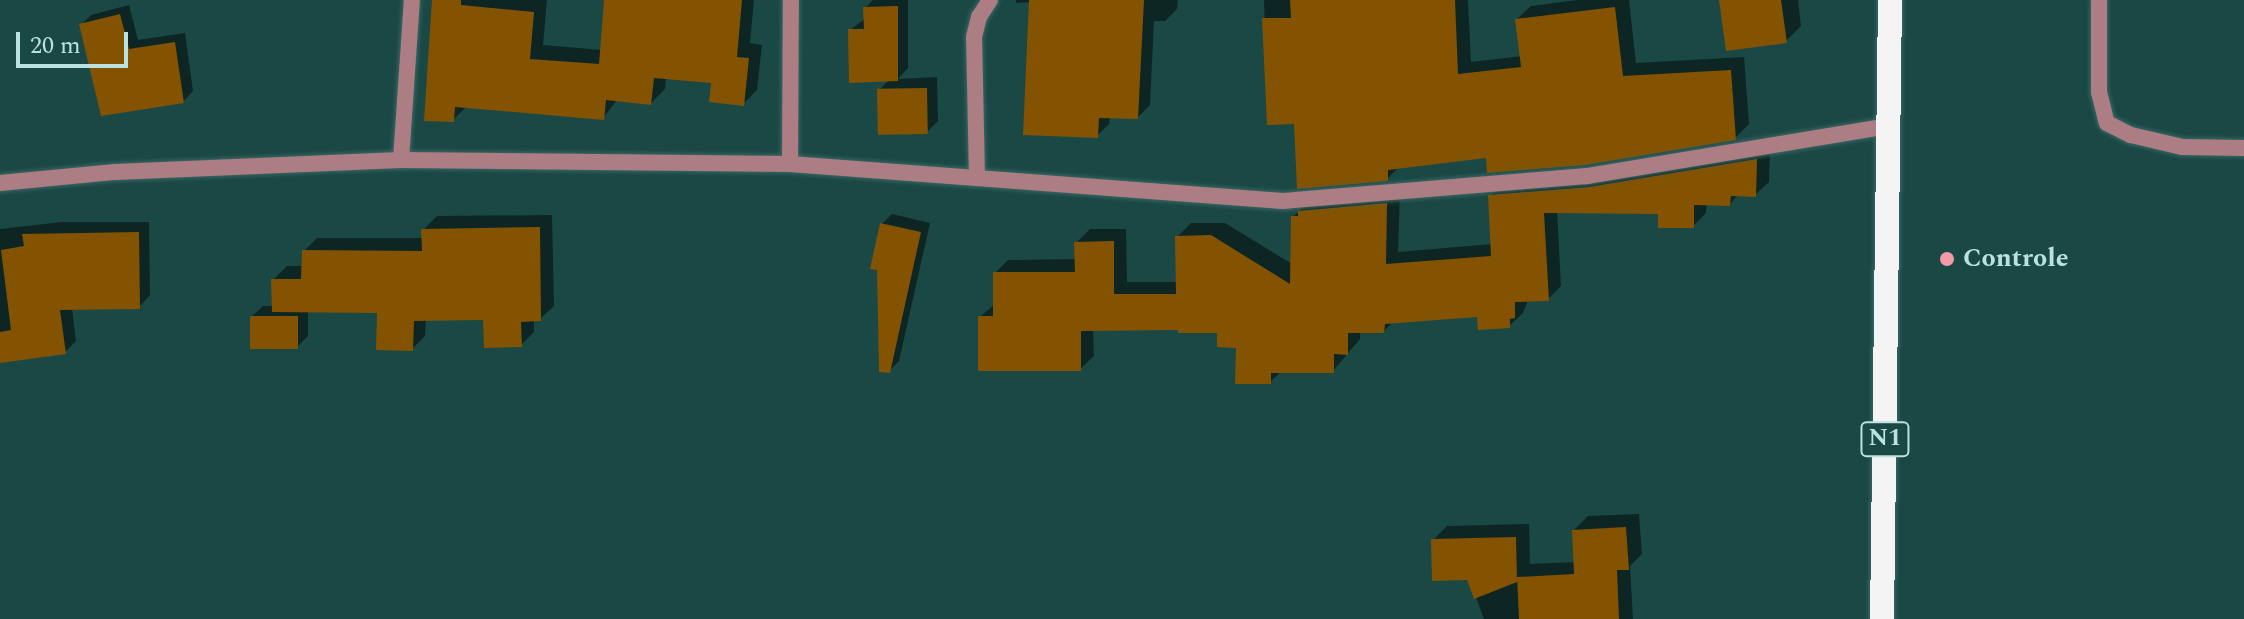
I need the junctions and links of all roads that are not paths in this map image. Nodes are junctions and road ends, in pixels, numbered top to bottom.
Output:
1 (412, 0) edge
2 (791, 0) edge
3 (990, 0) edge
4 (1890, 0) edge
5 (2099, 0) edge
6 (1889, 126) junction
7 (2244, 148) edge
8 (401, 160) junction
9 (790, 164) junction
10 (977, 178) junction
11 (0, 183) edge
12 (1882, 619) edge

1 - 8 street
2 - 9 street
3 - 10 street
4 - 6 highway, N1
5 - 7 street
6 - 10 street
6 - 12 highway, N1
8 - 9 street
8 - 11 street
9 - 10 street

